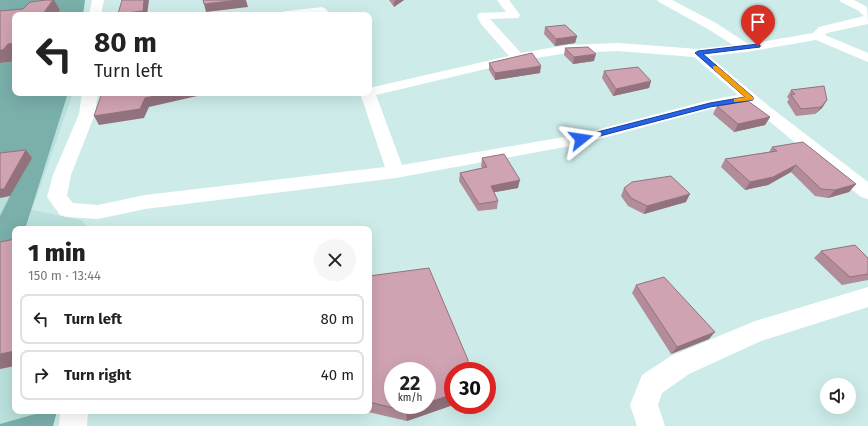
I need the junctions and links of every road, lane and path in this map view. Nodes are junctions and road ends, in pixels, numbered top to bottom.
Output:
1 (98, 0) edge
2 (503, 0) edge
3 (663, 0) edge
4 (845, 0) edge
5 (96, 12) edge
6 (868, 14) edge
7 (868, 19) edge
8 (817, 36) junction
9 (746, 48) junction
10 (698, 53) junction
11 (518, 58) junction
12 (868, 58) edge
13 (372, 92) edge
14 (90, 96) edge
15 (369, 96) edge
16 (750, 98) junction
17 (396, 172) junction
18 (868, 192) edge
19 (97, 220) edge
20 (868, 297) edge
21 (74, 414) edge
22 (72, 426) edge
23 (651, 426) edge

1 - 5 street
2 - 11 street
3 - 9 street
4 - 6 street
7 - 8 street
8 - 9 street
8 - 12 street
9 - 10 street
10 - 11 street
10 - 16 street
11 - 13 street
14 - 19 street
15 - 17 street
16 - 17 street
16 - 18 street
17 - 19 street
20 - 23 street
21 - 22 street

